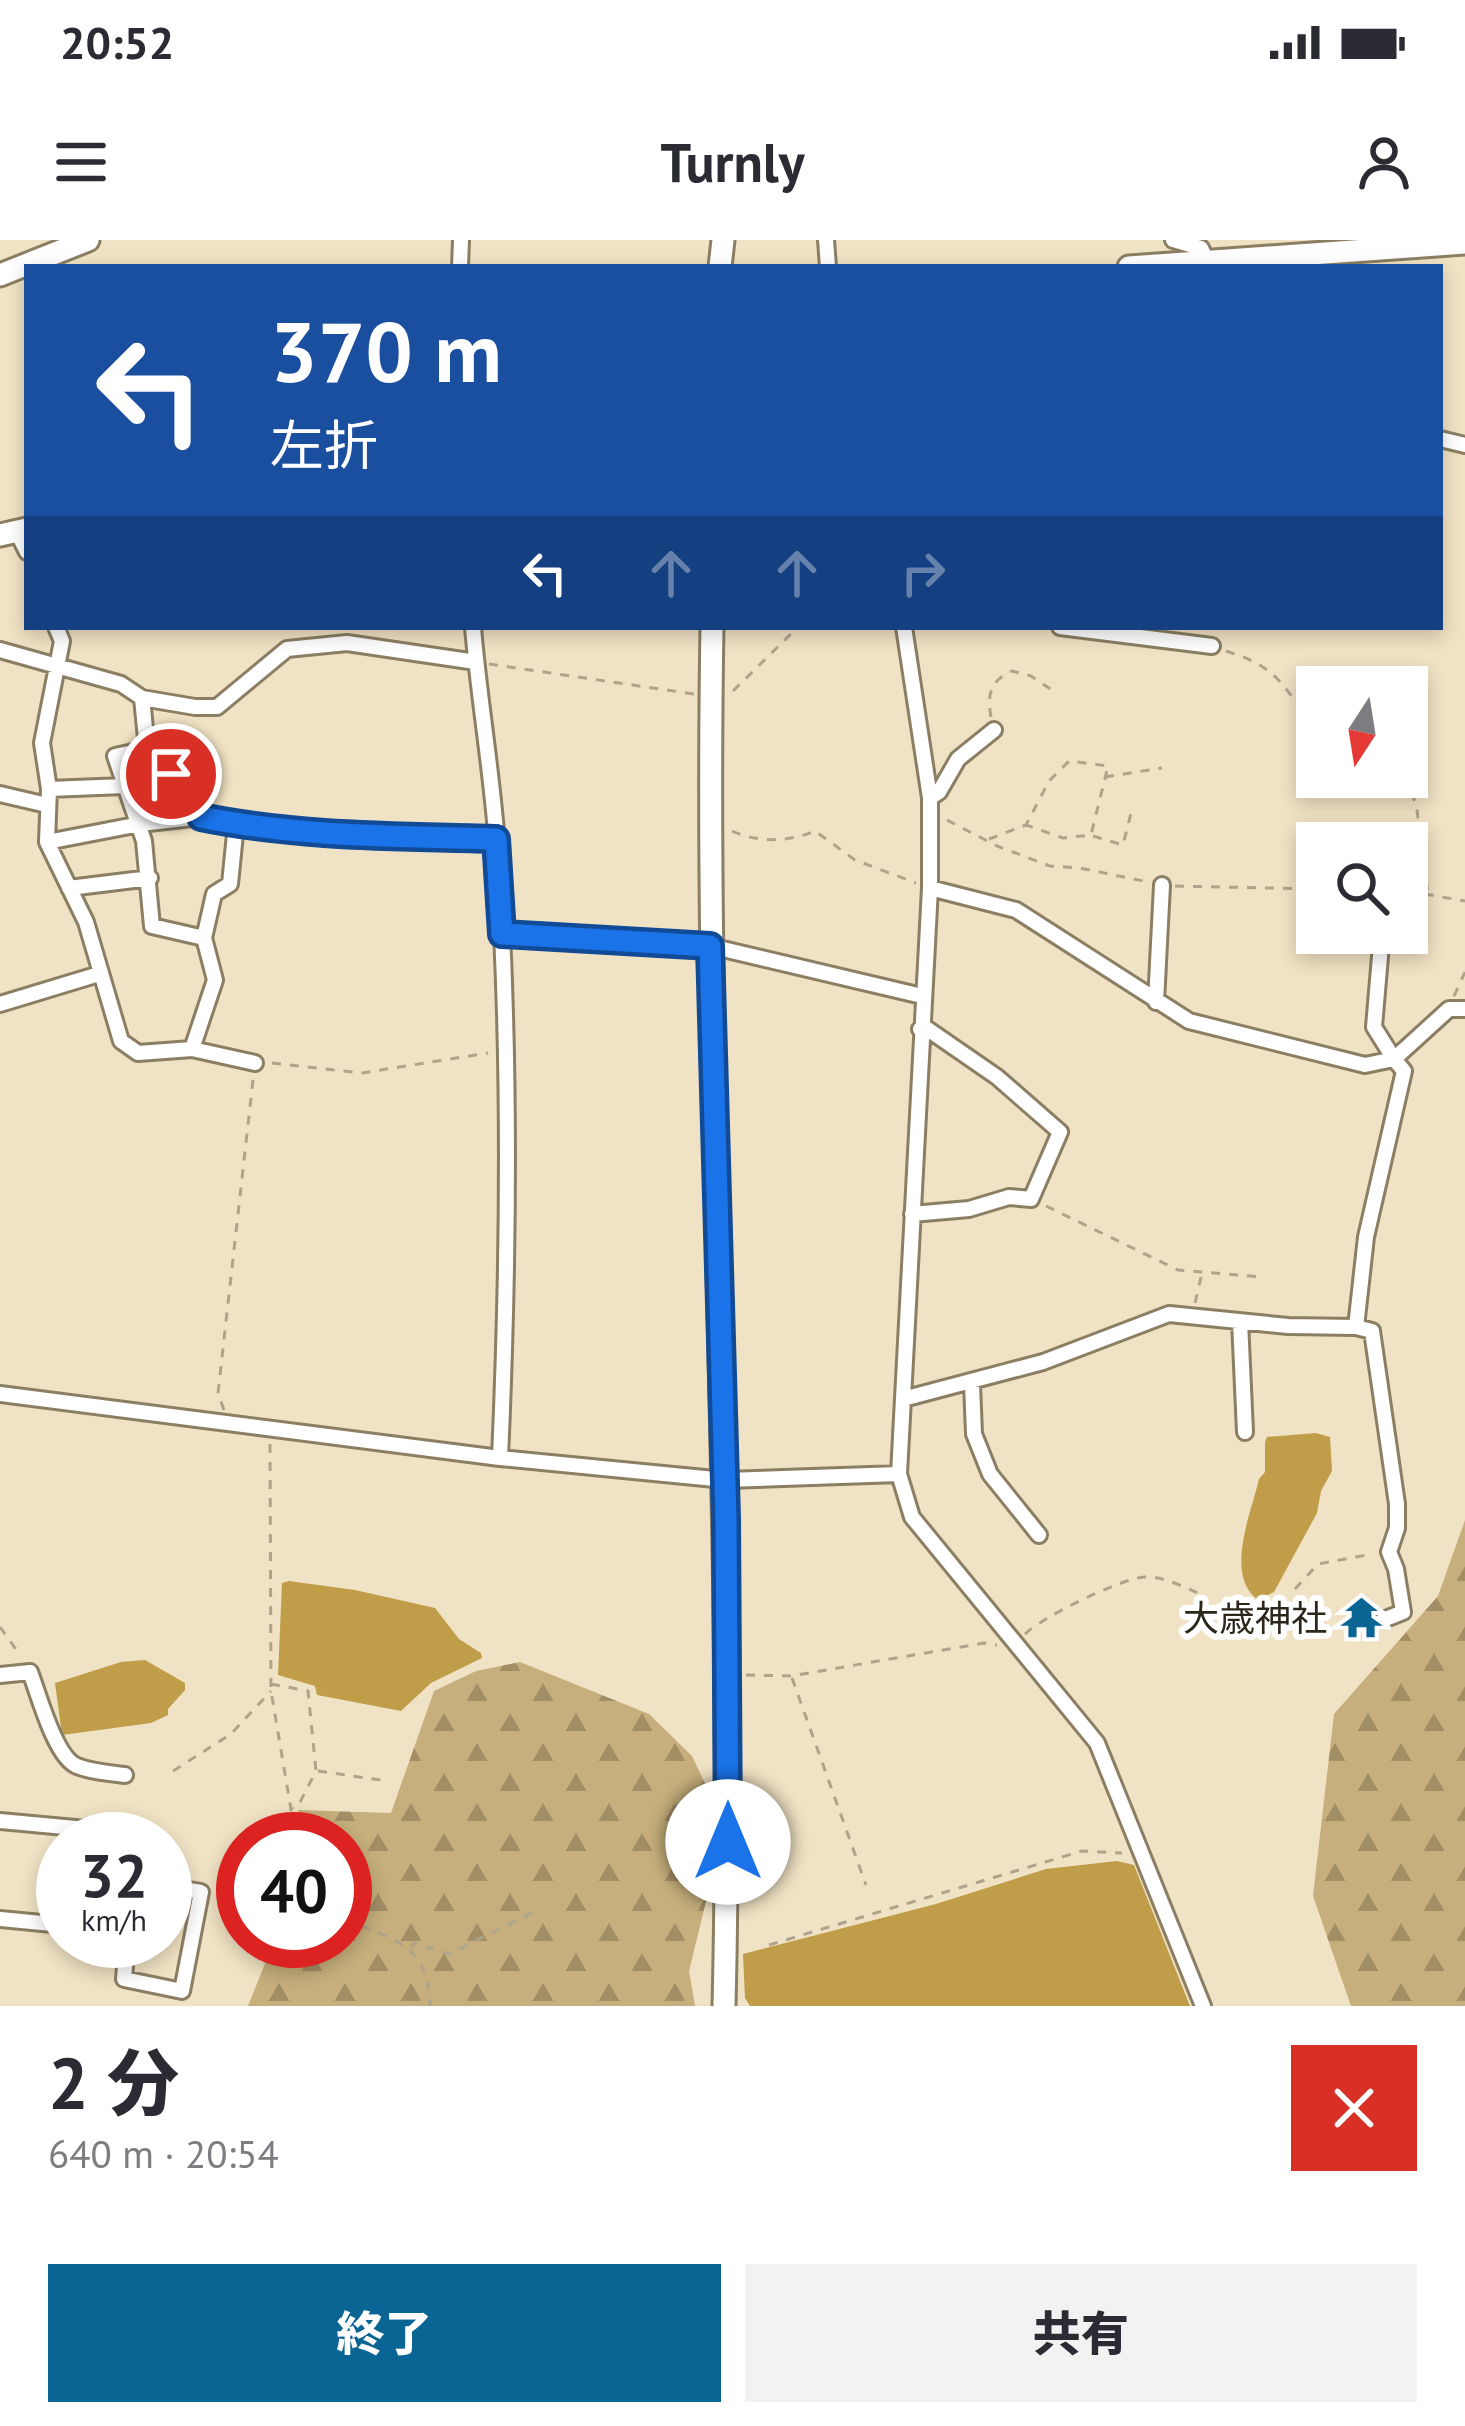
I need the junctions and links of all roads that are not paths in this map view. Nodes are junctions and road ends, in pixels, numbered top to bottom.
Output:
1 (88, 240) edge
2 (1173, 240) edge
3 (1465, 243) edge
4 (1208, 263) edge
5 (26, 264) edge
6 (1464, 445) edge
7 (1465, 454) edge
8 (57, 630) edge
9 (472, 630) edge
10 (712, 630) edge
11 (904, 630) edge
12 (1084, 630) edge
13 (1212, 646) road end
14 (0, 650) edge
15 (476, 662) junction
16 (57, 666) junction
17 (142, 698) junction
18 (994, 730) road end
19 (147, 748) junction
20 (124, 786) junction
21 (49, 789) junction
22 (0, 794) edge
23 (930, 799) junction
24 (47, 805) junction
25 (201, 817) junction
26 (140, 824) junction
27 (236, 824) junction
28 (496, 839) junction
29 (47, 842) junction
30 (150, 878) junction
31 (1162, 885) road end
32 (69, 888) junction
33 (931, 888) junction
34 (502, 934) junction
35 (204, 938) junction
36 (710, 946) junction
37 (1380, 954) edge
38 (99, 974) junction
39 (922, 995) junction
40 (1156, 1002) junction
41 (0, 1004) edge
42 (1457, 1009) edge
43 (920, 1029) junction
44 (192, 1049) junction
45 (1394, 1059) junction
46 (255, 1063) road end
47 (913, 1214) junction
48 (1240, 1321) junction
49 (1356, 1327) junction
50 (972, 1384) junction
51 (0, 1394) edge
52 (903, 1400) junction
53 (1245, 1432) dead end
54 (500, 1458) junction
55 (899, 1474) junction
56 (725, 1480) junction
57 (1039, 1535) dead end
58 (1383, 1620) dead end
59 (0, 1676) edge
60 (125, 1775) dead end
61 (0, 1821) edge
62 (36, 1824) edge
63 (192, 1890) edge
64 (0, 1919) edge
65 (36, 1922) edge
66 (192, 1939) edge
67 (125, 1968) edge
68 (186, 1968) edge
69 (724, 2006) edge
70 (1204, 2006) edge

1 - 5 street
2 - 4 street
3 - 4 street
6 - 7 street
8 - 16 street
9 - 15 street
10 - 36 street
11 - 23 street
12 - 13 street
14 - 16 street
15 - 17 street
15 - 28 street
16 - 17 street
16 - 21 street
17 - 19 street
18 - 23 street
19 - 20 street
19 - 25 street
20 - 21 street
20 - 26 street
21 - 24 street
22 - 24 street
23 - 33 street
24 - 29 street
25 - 26 street
25 - 27 street
26 - 29 street
26 - 30 street
27 - 28 street
27 - 35 street
28 - 34 street
29 - 32 street
30 - 32 street
30 - 35 street
31 - 40 street
32 - 38 street
33 - 39 street
33 - 40 street
34 - 36 street
34 - 54 street
35 - 44 street
36 - 39 street
36 - 56 street
37 - 45 street
38 - 41 street
38 - 44 street
39 - 43 street
40 - 45 street
42 - 45 street
43 - 47 street
43 - 47 street
44 - 46 street
45 - 49 street
47 - 52 street
48 - 49 street
48 - 50 street
48 - 53 street
49 - 58 street
50 - 52 street
50 - 57 street
51 - 54 street
52 - 55 street
54 - 56 street
55 - 56 street
55 - 70 street
56 - 69 street
59 - 60 street
61 - 62 street
63 - 66 street
64 - 65 street
67 - 68 street

